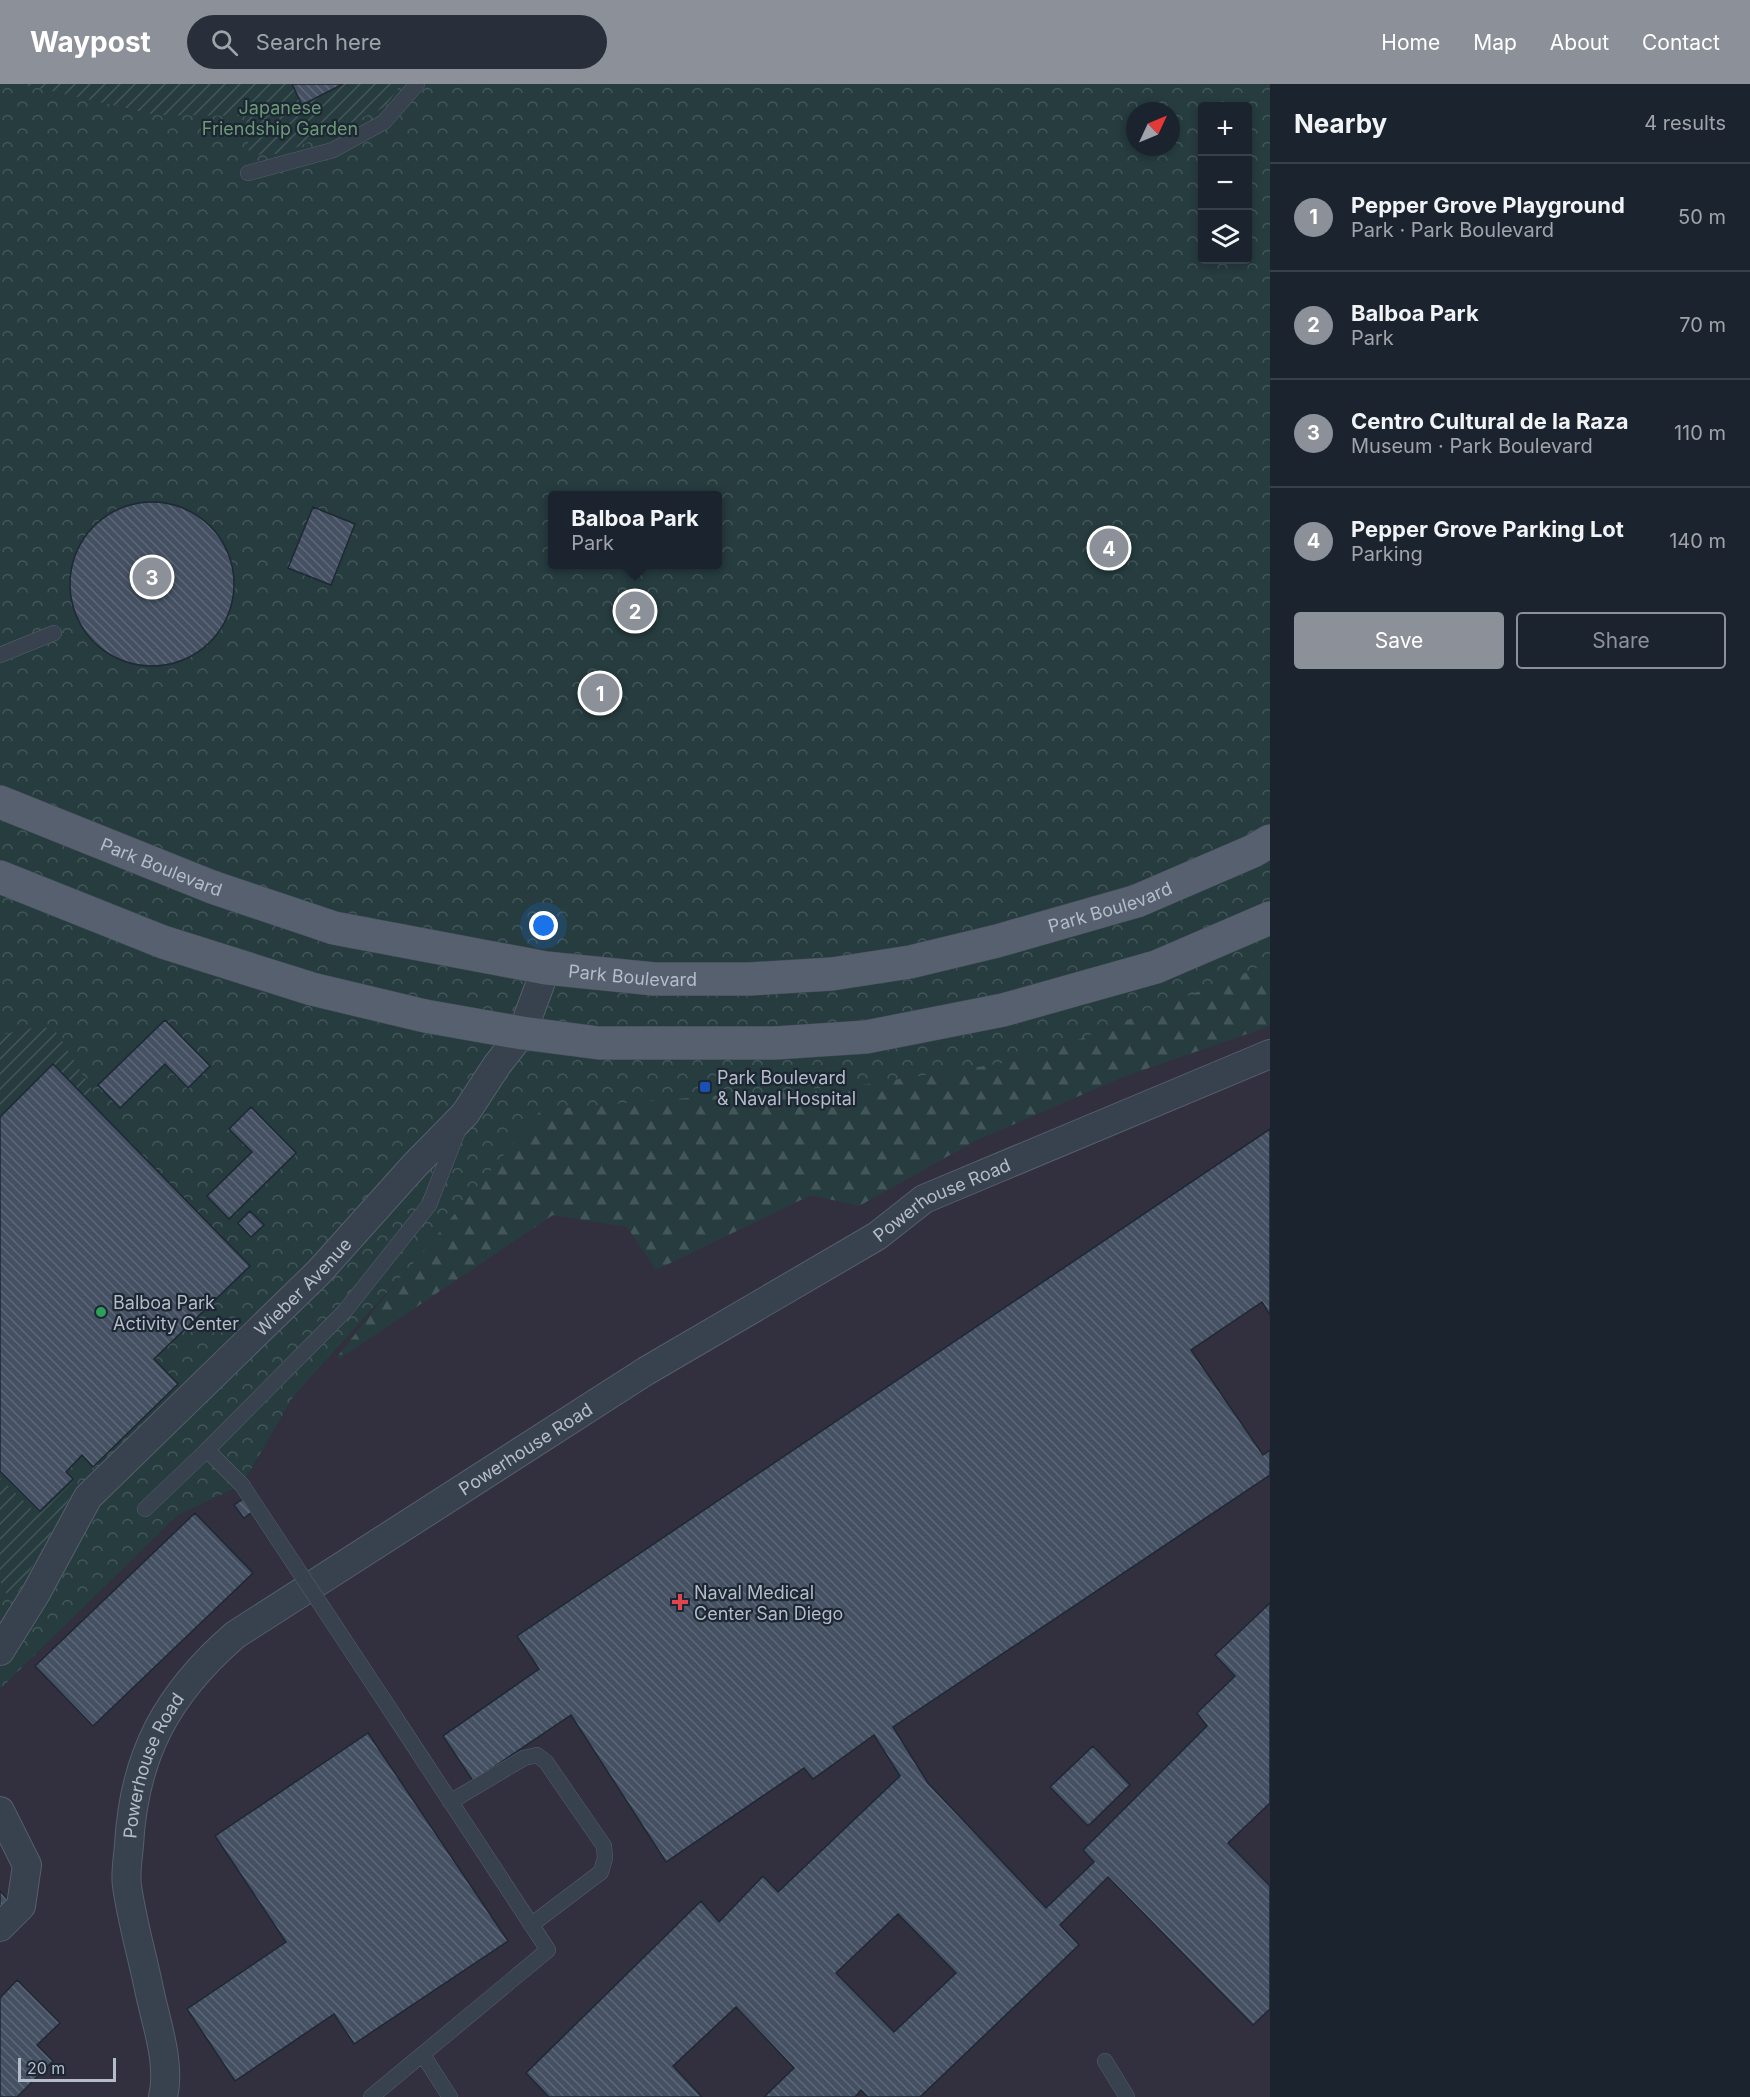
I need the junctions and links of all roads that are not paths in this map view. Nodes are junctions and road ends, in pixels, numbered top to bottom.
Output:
1 (417, 84) edge
2 (248, 173) dead end
3 (54, 633) dead end
4 (0, 655) edge
5 (1, 805) edge
6 (1270, 841) edge
7 (0, 877) edge
8 (1270, 918) edge
9 (546, 968) junction
10 (522, 1033) junction
11 (1270, 1054) edge
12 (465, 1114) junction
13 (207, 1450) junction
14 (145, 1509) dead end
15 (0, 1651) edge
16 (450, 1802) junction
17 (0, 1811) edge
18 (531, 1925) junction
19 (0, 1927) edge
20 (423, 2055) junction
21 (1105, 2061) dead end
22 (163, 2097) edge
23 (371, 2097) edge
24 (450, 2097) edge
25 (1127, 2097) edge

1 - 2 lane
3 - 4 lane
5 - 9 main road, Park Boulevard
6 - 9 main road, Park Boulevard
7 - 10 main road
8 - 10 main road
9 - 10 street, Wieber Avenue
10 - 12 street, Wieber Avenue
11 - 22 street, Powerhouse Road
12 - 13 lane
12 - 15 street, Wieber Avenue
13 - 14 lane
13 - 16 lane, bridge
16 - 18 lane
16 - 18 lane
17 - 19 street
18 - 20 lane
20 - 23 lane
20 - 24 lane
21 - 25 lane

